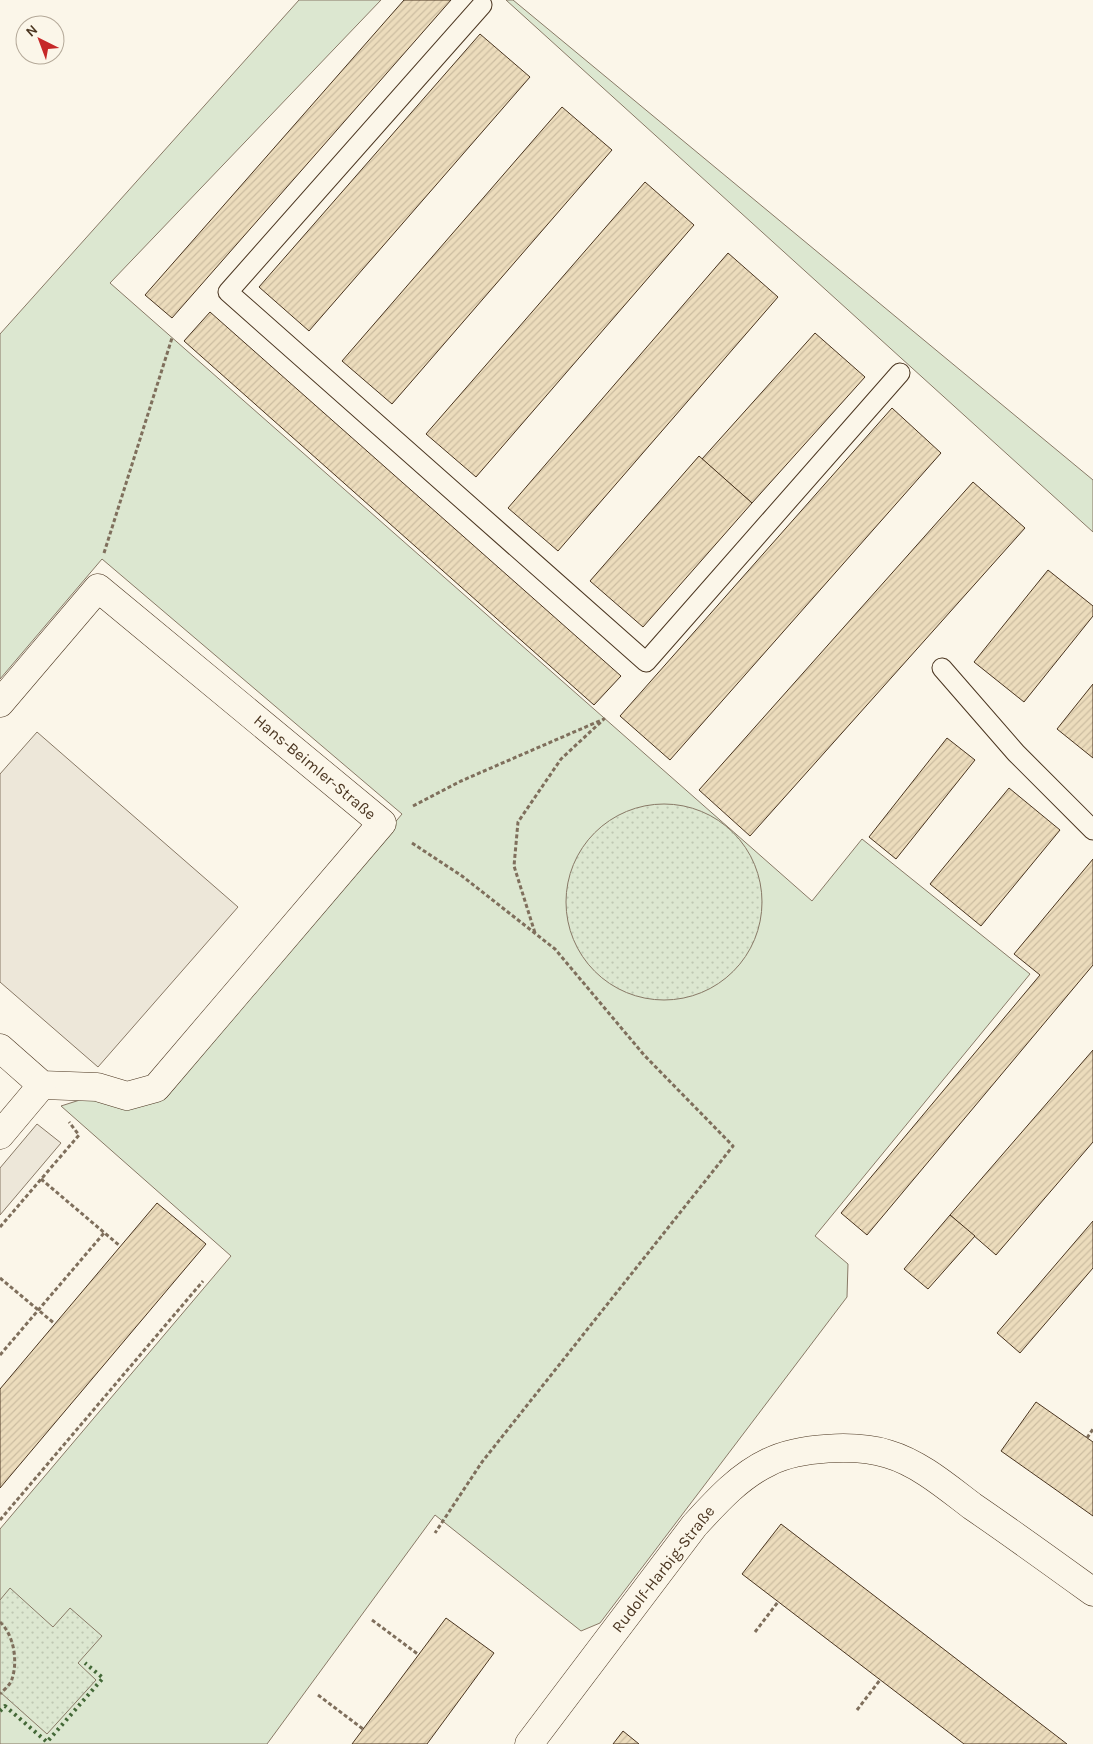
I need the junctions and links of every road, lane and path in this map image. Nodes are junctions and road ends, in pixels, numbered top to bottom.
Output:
1 (482, 5) dead end
2 (172, 338) dead end
3 (900, 373) dead end
4 (98, 588) junction
5 (942, 668) dead end
6 (0, 703) edge
7 (382, 823) junction
8 (1093, 830) edge
9 (535, 933) junction
10 (0, 1048) edge
11 (42, 1085) junction
12 (0, 1135) edge
13 (41, 1179) junction
14 (0, 1227) edge
15 (104, 1233) junction
16 (120, 1246) dead end
17 (0, 1278) edge
18 (203, 1281) dead end
19 (38, 1310) junction
20 (55, 1324) dead end
21 (0, 1355) edge
22 (1093, 1429) edge
23 (1087, 1438) dead end
24 (0, 1520) edge
25 (435, 1533) dead end
26 (1093, 1592) edge
27 (778, 1602) dead end
28 (372, 1620) dead end
29 (0, 1622) edge
30 (755, 1632) dead end
31 (419, 1655) dead end
32 (880, 1680) dead end
33 (0, 1694) edge
34 (318, 1695) dead end
35 (857, 1710) dead end
36 (363, 1729) dead end
37 (529, 1744) edge

1 - 3 lane
2 - 4 path
4 - 6 street
4 - 7 street, Hans-Beimler-Straße
5 - 8 lane
7 - 9 path
7 - 9 path
7 - 11 street, Hans-Beimler-Straße
9 - 25 path
10 - 11 street
11 - 12 street
11 - 13 path
13 - 14 path
13 - 15 path
15 - 16 path
15 - 19 path
17 - 19 path
18 - 24 path
19 - 20 path
19 - 21 path
22 - 23 path
26 - 37 street, Rudolf-Harbig-Straße
27 - 30 path
28 - 31 path
29 - 33 path
32 - 35 path
34 - 36 path

